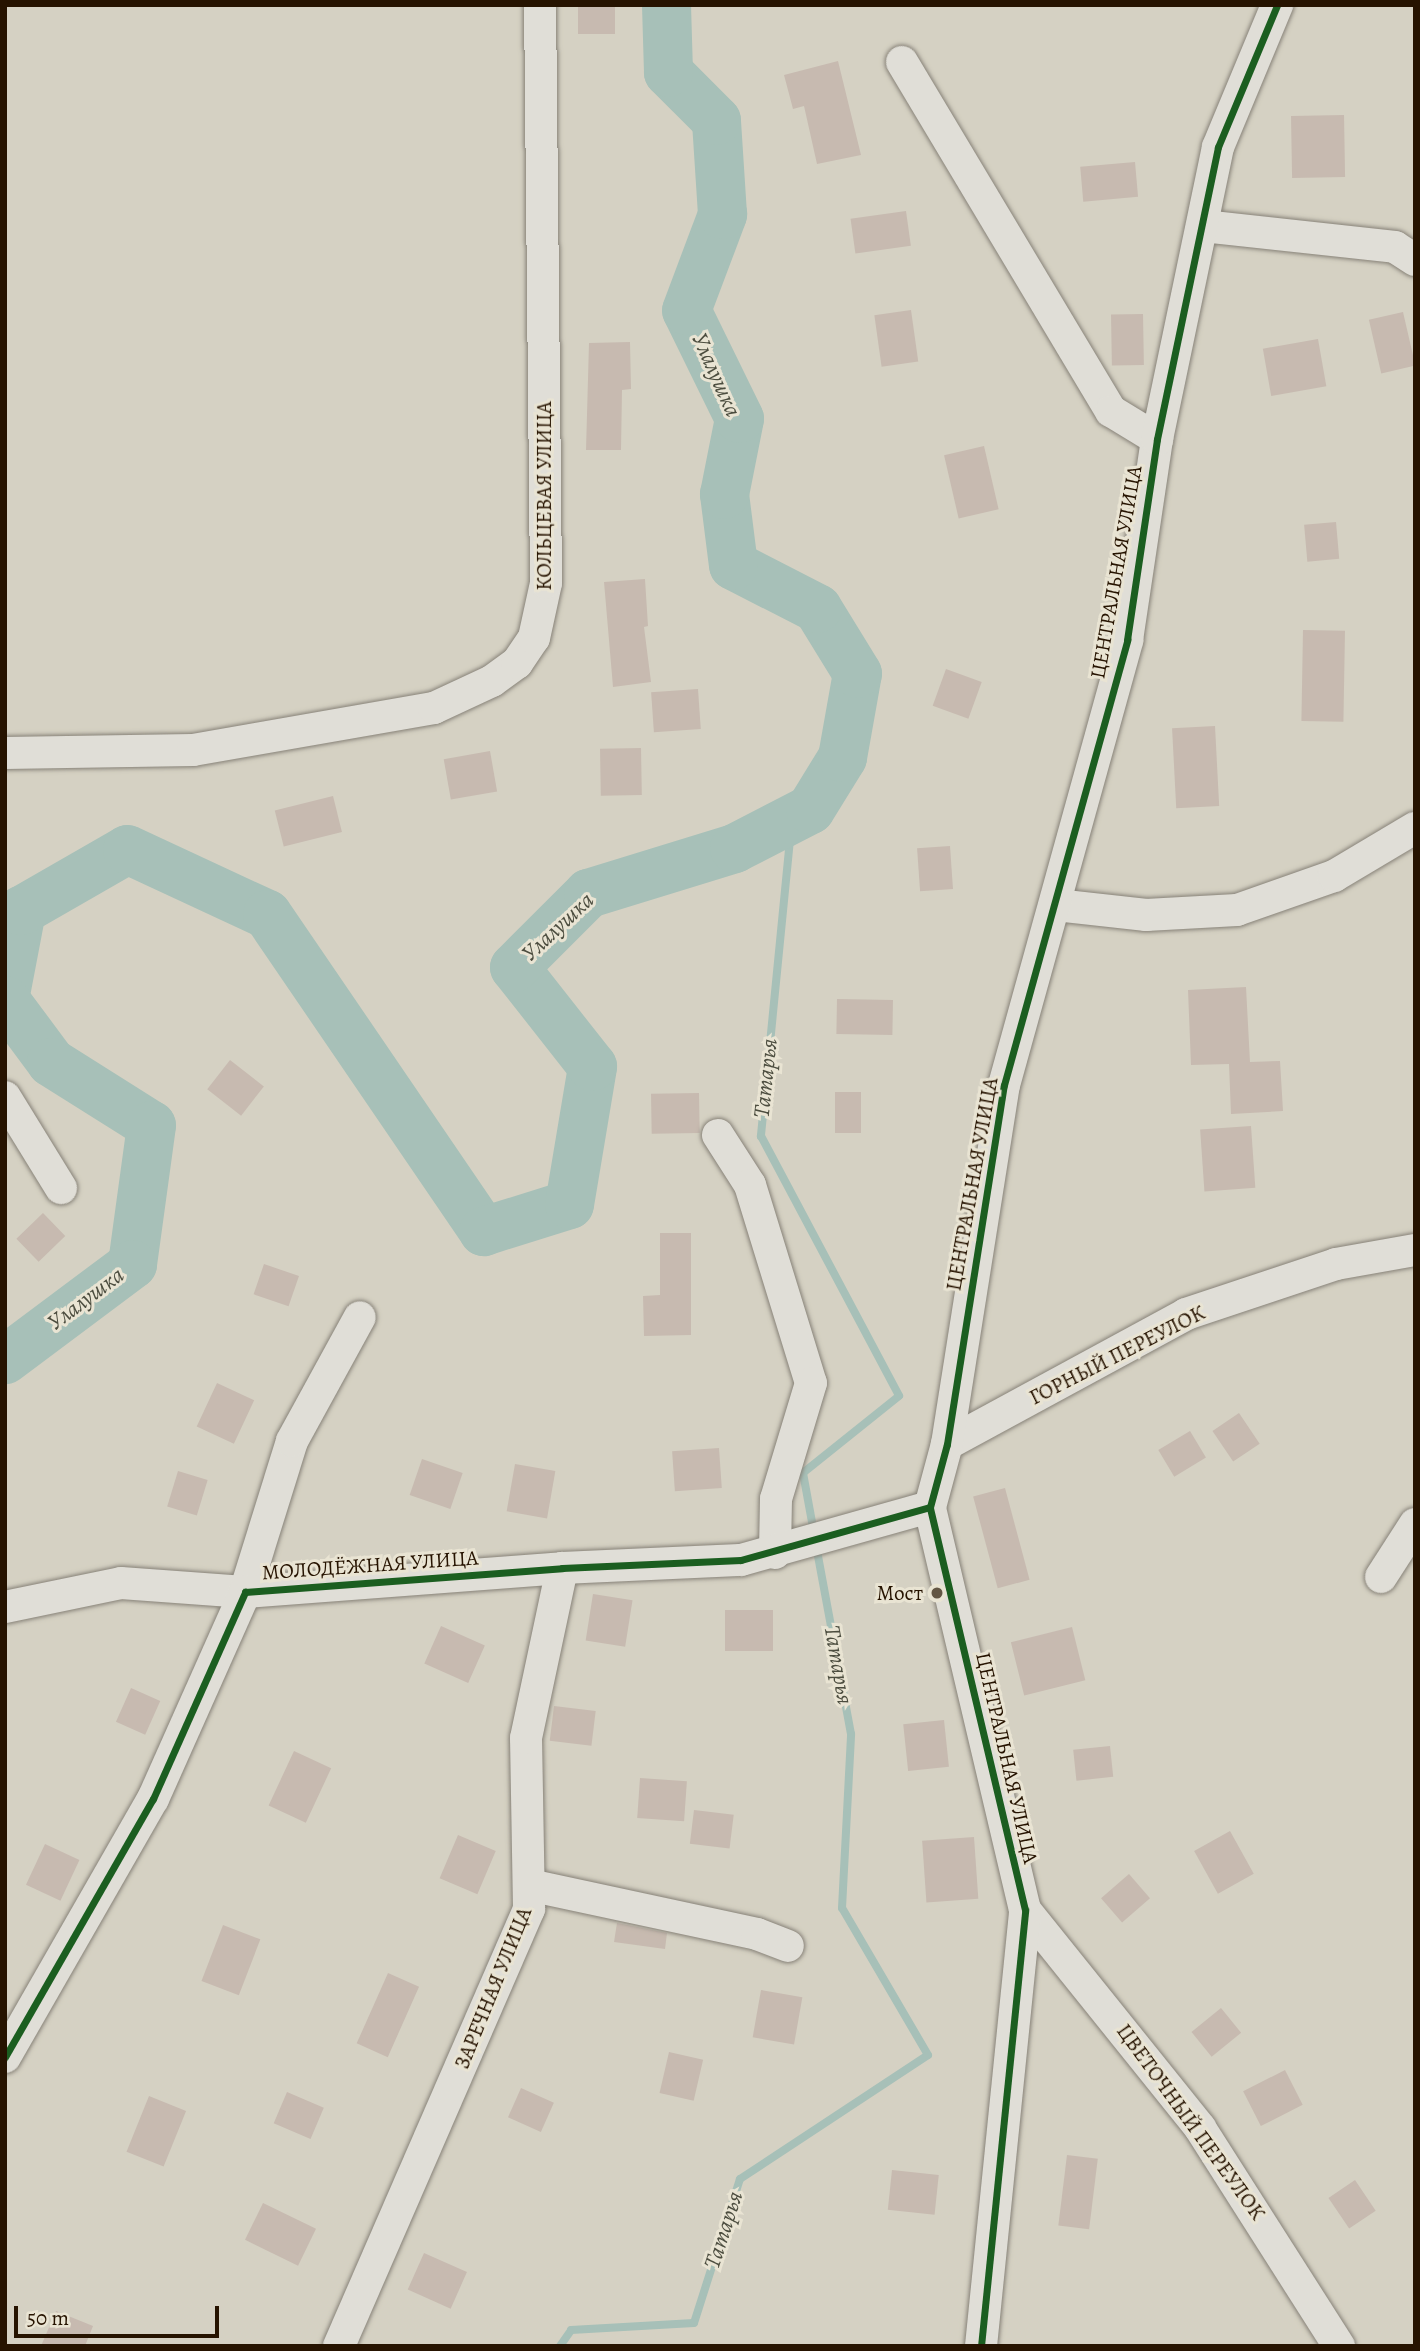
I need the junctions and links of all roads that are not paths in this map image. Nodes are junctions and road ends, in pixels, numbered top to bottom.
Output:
1 (540, 5) edge
2 (1278, 5) edge
3 (902, 62) dead end
4 (1203, 226) junction
5 (1415, 260) edge
6 (1157, 439) junction
7 (5, 753) edge
8 (1415, 828) edge
9 (1056, 905) junction
10 (5, 1097) edge
11 (718, 1135) dead end
12 (61, 1188) dead end
13 (1415, 1250) edge
14 (360, 1317) dead end
15 (947, 1444) junction
16 (930, 1507) junction
17 (1415, 1524) edge
18 (783, 1551) junction
19 (562, 1568) junction
20 (1381, 1577) dead end
21 (245, 1592) junction
22 (5, 1606) edge
23 (529, 1885) junction
24 (1025, 1910) junction
25 (788, 1946) dead end
26 (5, 2057) edge
27 (338, 2346) edge
28 (981, 2346) edge
29 (1339, 2346) edge

1 - 7 street, КОЛЬЦЕВАЯ УЛИЦА
2 - 4 street, ЦЕНТРАЛЬНАЯ УЛИЦА
3 - 6 street
4 - 5 street
4 - 6 street, ЦЕНТРАЛЬНАЯ УЛИЦА
6 - 9 street, ЦЕНТРАЛЬНАЯ УЛИЦА
8 - 9 street
9 - 15 street, ЦЕНТРАЛЬНАЯ УЛИЦА
10 - 12 street
11 - 18 street
13 - 15 street, ГОРНЫЙ ПЕРЕУЛОК
14 - 21 street
15 - 16 street, ЦЕНТРАЛЬНАЯ УЛИЦА
16 - 18 street, МОЛОДЁЖНАЯ УЛИЦА
16 - 24 street, ЦЕНТРАЛЬНАЯ УЛИЦА
17 - 20 street
18 - 19 street, МОЛОДЁЖНАЯ УЛИЦА
19 - 21 street, МОЛОДЁЖНАЯ УЛИЦА
19 - 23 street, ЗАРЕЧНАЯ УЛИЦА
21 - 22 street
21 - 26 street, МОЛОДЁЖНАЯ УЛИЦА
23 - 25 street
23 - 27 street, ЗАРЕЧНАЯ УЛИЦА
24 - 28 street, ЦЕНТРАЛЬНАЯ УЛИЦА
24 - 29 street, ЦВЕТОЧНЫЙ ПЕРЕУЛОК

